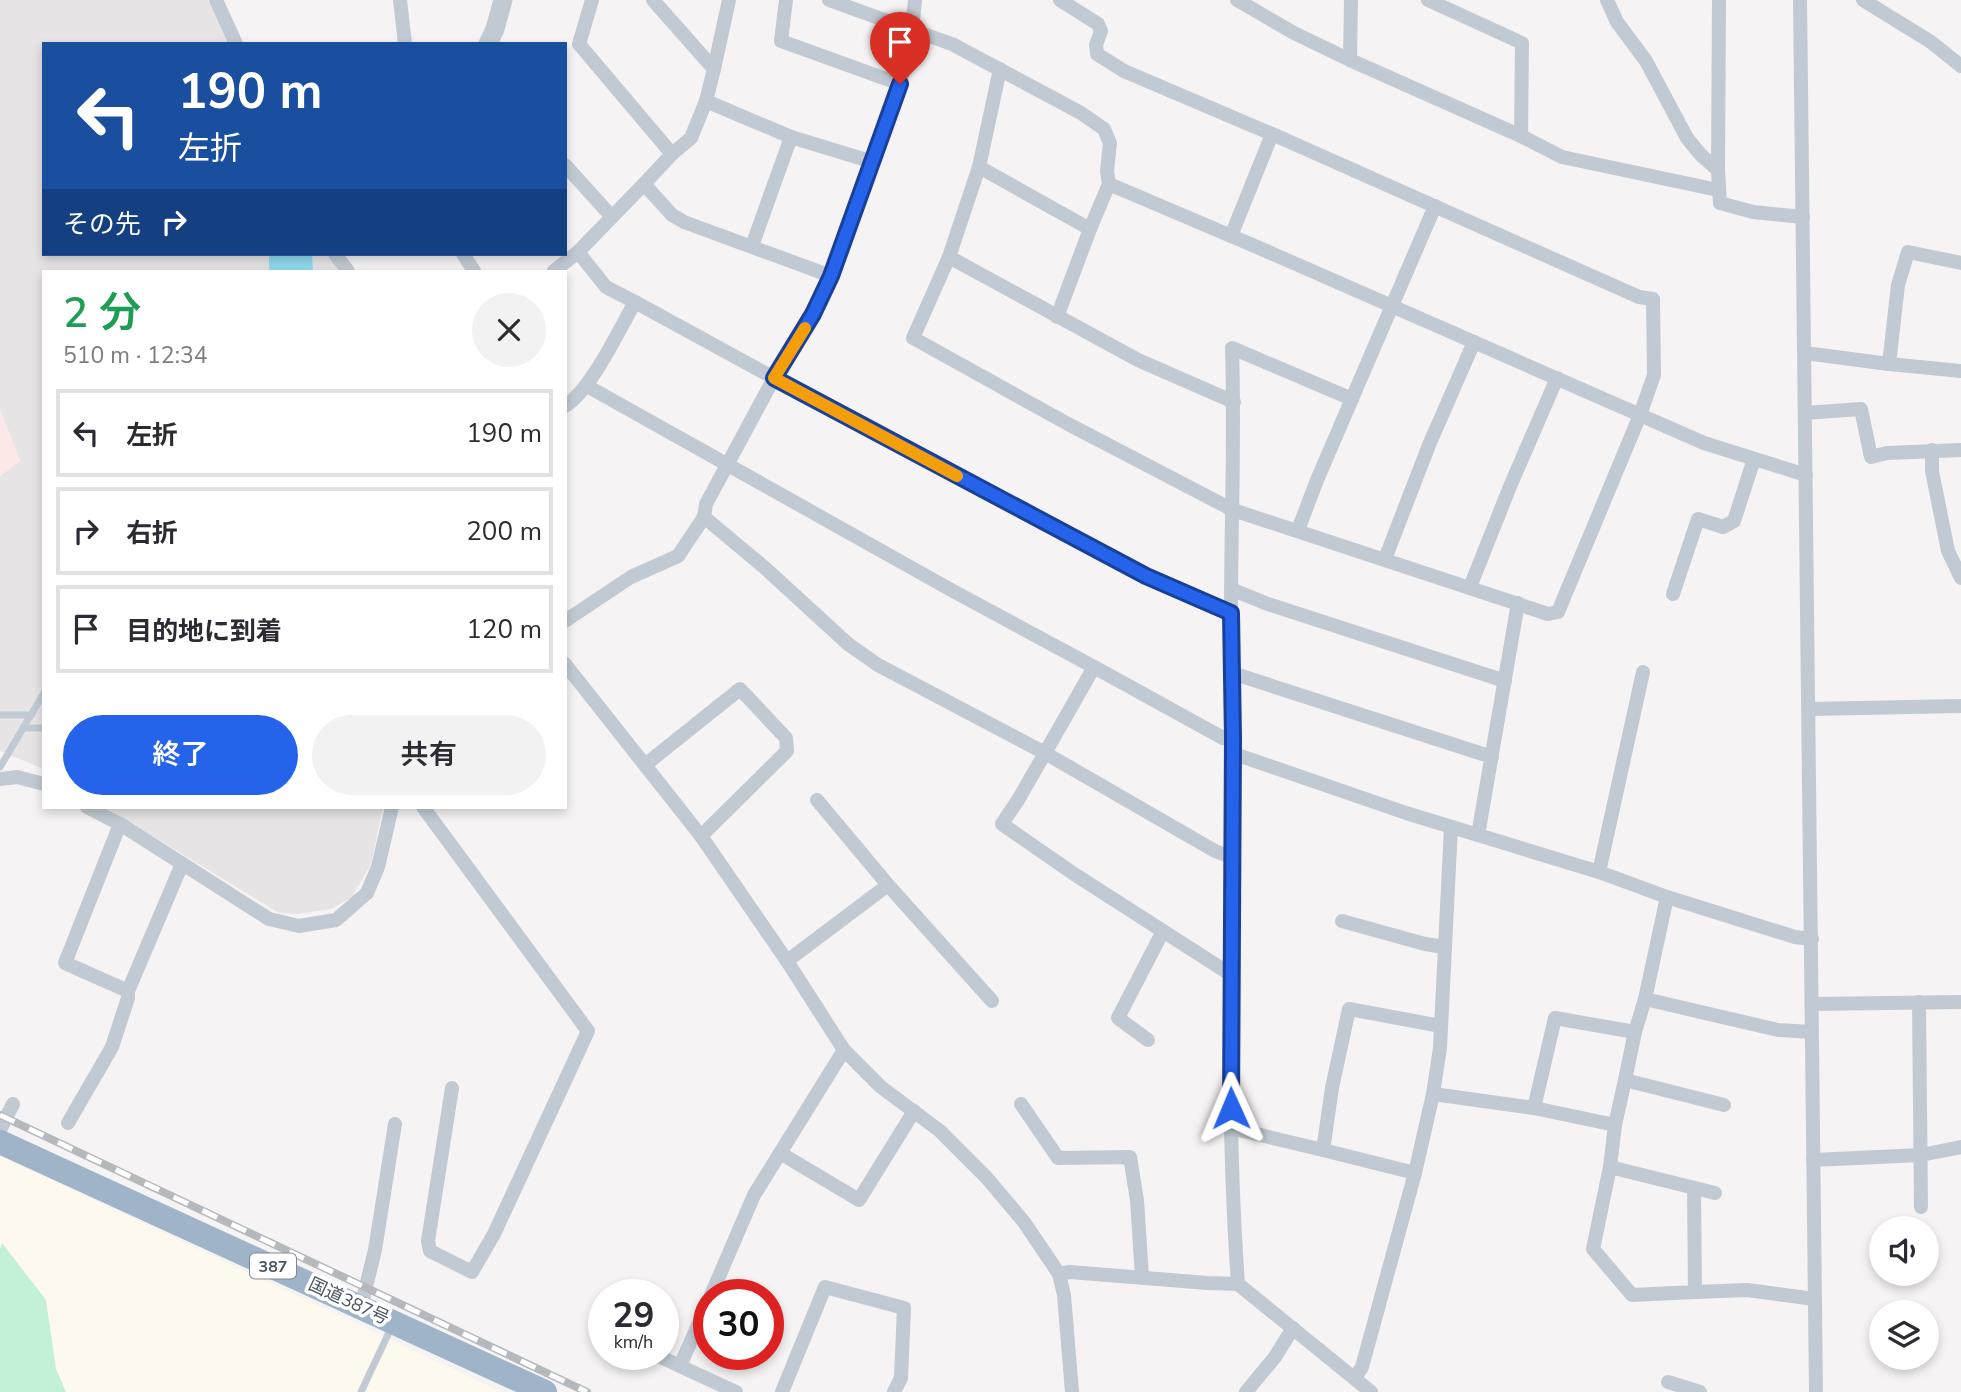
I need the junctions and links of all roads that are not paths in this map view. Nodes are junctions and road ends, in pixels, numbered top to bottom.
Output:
1 (216, 0) edge
2 (400, 0) edge
3 (503, 0) edge
4 (592, 0) edge
5 (653, 0) edge
6 (729, 0) edge
7 (786, 0) edge
8 (829, 0) edge
9 (915, 0) edge
10 (1059, 0) edge
11 (1237, 0) edge
12 (1351, 0) edge
13 (1428, 0) edge
14 (1607, 0) edge
15 (1719, 0) edge
16 (1800, 0) edge
17 (1863, 0) edge
18 (912, 30) junction
19 (235, 42) edge
20 (405, 42) edge
21 (489, 42) edge
22 (1350, 60) junction
23 (1961, 66) edge
24 (714, 69) junction
25 (1000, 69) junction
26 (900, 84) junction
27 (706, 101) junction
28 (1272, 134) junction
29 (1521, 136) junction
30 (791, 137) junction
31 (672, 154) junction
32 (873, 162) junction
33 (567, 167) edge
34 (979, 167) junction
35 (1718, 170) junction
36 (644, 184) junction
37 (1110, 184) junction
38 (1718, 190) junction
39 (1435, 206) junction
40 (612, 217) junction
41 (1803, 217) junction
42 (1090, 229) junction
43 (1231, 236) junction
44 (752, 246) junction
45 (578, 252) junction
46 (337, 256) edge
47 (949, 257) junction
48 (1961, 263) edge
49 (347, 270) edge
50 (555, 270) edge
51 (831, 276) junction
52 (635, 302) junction
53 (1391, 306) junction
54 (1057, 317) junction
55 (1474, 342) junction
56 (1805, 353) junction
57 (1889, 364) junction
58 (1961, 371) edge
59 (774, 378) junction
60 (1557, 378) junction
61 (587, 386) junction
62 (1352, 399) junction
63 (1234, 402) junction
64 (567, 406) edge
65 (1805, 413) junction
66 (1640, 415) junction
67 (1931, 450) junction
68 (1961, 450) edge
69 (1754, 459) junction
70 (727, 466) junction
71 (1806, 475) junction
72 (1233, 510) junction
73 (704, 517) junction
74 (1298, 530) junction
75 (1385, 559) junction
76 (1961, 578) edge
77 (1470, 587) junction
78 (1231, 589) junction
79 (1673, 594) dead end
80 (1518, 603) junction
81 (1231, 613) junction
82 (567, 620) edge
83 (567, 667) edge
84 (1094, 667) junction
85 (1643, 672) dead end
86 (1232, 673) junction
87 (1505, 681) junction
88 (42, 697) edge
89 (1961, 706) edge
90 (1809, 709) junction
91 (0, 715) edge
92 (31, 715) junction
93 (23, 728) junction
94 (42, 728) edge
95 (1232, 746) junction
96 (1045, 753) junction
97 (1492, 757) junction
98 (645, 765) junction
99 (0, 767) edge
100 (0, 779) edge
101 (42, 783) edge
102 (817, 800) dead end
103 (91, 809) edge
104 (392, 809) edge
105 (424, 809) edge
106 (120, 824) junction
107 (1451, 827) junction
108 (1478, 835) junction
109 (701, 836) junction
110 (1231, 857) junction
111 (182, 864) junction
112 (1599, 872) junction
113 (888, 885) junction
114 (1667, 897) junction
115 (1342, 920) dead end
116 (1163, 931) junction
117 (1812, 939) junction
118 (1444, 947) junction
119 (787, 961) junction
120 (1230, 974) junction
121 (128, 991) junction
122 (1645, 999) junction
123 (992, 1001) dead end
124 (1919, 1002) junction
125 (1961, 1002) edge
126 (1812, 1004) junction
127 (1441, 1026) junction
128 (1635, 1032) junction
129 (1812, 1032) junction
130 (1148, 1040) dead end
131 (844, 1050) junction
132 (1625, 1080) junction
133 (452, 1088) dead end
134 (1433, 1094) junction
135 (13, 1104) dead end
136 (1021, 1104) dead end
137 (1724, 1105) dead end
138 (1534, 1108) junction
139 (914, 1111) junction
140 (68, 1124) dead end
141 (395, 1124) dead end
142 (1615, 1125) junction
143 (1231, 1128) junction
144 (0, 1130) edge
145 (0, 1142) edge
146 (1961, 1147) edge
147 (1323, 1150) junction
148 (780, 1153) junction
149 (1921, 1155) junction
150 (1813, 1160) junction
151 (1610, 1167) junction
152 (1415, 1173) junction
153 (1694, 1188) junction
154 (1715, 1193) dead end
155 (1921, 1207) dead end
156 (1059, 1274) junction
157 (1142, 1277) junction
158 (718, 1279) edge
159 (1238, 1284) junction
160 (1695, 1292) junction
161 (1814, 1299) junction
162 (361, 1307) junction
163 (394, 1322) junction
164 (1293, 1328) junction
165 (693, 1336) edge
166 (680, 1366) joint
167 (1355, 1378) junction
168 (1668, 1382) dead end
169 (361, 1392) edge
170 (545, 1392) edge
171 (736, 1392) edge
172 (782, 1392) edge
173 (894, 1392) edge
174 (1072, 1392) edge
175 (1246, 1392) edge
176 (1371, 1392) edge
177 (1700, 1392) edge
178 (1816, 1392) edge

1 - 19 street
2 - 20 street
3 - 21 street
4 - 31 street
5 - 24 street
6 - 24 street
7 - 26 street
8 - 18 street
9 - 18 street
10 - 28 street
11 - 22 street
12 - 22 street
13 - 29 street
14 - 35 street
15 - 35 street
16 - 41 street
17 - 23 street
18 - 25 street
18 - 26 street
22 - 29 street
24 - 27 street
25 - 34 street
25 - 37 street
26 - 32 street
27 - 30 street
27 - 31 street
28 - 39 street
28 - 43 street
29 - 38 street
30 - 32 street
30 - 44 street
31 - 36 street
32 - 51 street
33 - 40 street
34 - 42 street
34 - 47 street
35 - 38 street
36 - 40 street
36 - 44 street
37 - 42 street
37 - 43 street
38 - 41 street
39 - 53 street
39 - 66 street
40 - 45 street
41 - 56 street
42 - 54 street
43 - 53 street
44 - 51 street
45 - 50 street
45 - 52 street
46 - 49 street
47 - 54 street
47 - 72 street
48 - 57 street
51 - 59 street
52 - 59 street
52 - 61 street
53 - 55 street
53 - 62 street
54 - 63 street
55 - 60 street
55 - 75 street
56 - 57 street
56 - 65 street
57 - 58 street
59 - 70 street
59 - 81 street
60 - 66 street
60 - 77 street
61 - 64 street
61 - 70 street
62 - 63 street
62 - 74 street
63 - 72 street
65 - 67 street
65 - 71 street
66 - 69 street
66 - 80 street
67 - 68 street
67 - 76 street
69 - 71 street
69 - 79 street
70 - 73 street
70 - 84 street
71 - 90 street
72 - 74 street
72 - 78 street
73 - 82 street
73 - 96 street
74 - 75 street
75 - 77 street
77 - 80 street
78 - 81 street
78 - 87 street
80 - 87 street
81 - 86 street
83 - 98 street
84 - 95 street
84 - 96 street
85 - 112 street
86 - 95 street
86 - 97 street
87 - 97 street
88 - 92 lane
89 - 90 street
90 - 117 street
91 - 92 lane
92 - 93 lane
93 - 94 lane
93 - 99 lane
95 - 107 street
95 - 110 street
96 - 110 street
96 - 116 street
97 - 108 street
98 - 109 street
98 - 109 street
100 - 101 street
102 - 113 street
103 - 106 street
104 - 111 street
105 - 133 street
106 - 111 street
106 - 121 street
107 - 108 street
107 - 118 street
108 - 112 street
109 - 119 street
110 - 120 street
111 - 121 street
112 - 114 street
113 - 119 street
113 - 123 street
114 - 117 street
114 - 122 street
115 - 118 street
116 - 120 street
116 - 130 street
117 - 126 street
118 - 127 street
119 - 131 street
120 - 143 street
121 - 140 street
122 - 128 street
122 - 129 street
124 - 125 street
124 - 126 street
124 - 149 street
126 - 129 street
127 - 134 street
127 - 147 street
128 - 132 street
128 - 138 street
129 - 150 street
131 - 139 street
131 - 148 street
132 - 137 street
132 - 142 street
134 - 138 street
134 - 152 street
135 - 144 street
136 - 157 street
138 - 142 street
139 - 148 street
139 - 156 street
141 - 162 street
142 - 151 street
143 - 147 street
143 - 159 street
145 - 162 highway, 国道387号 / 387
146 - 149 street
147 - 152 street
148 - 158 street
149 - 150 street
149 - 155 street
150 - 161 street
151 - 153 street
151 - 160 street
152 - 167 street
153 - 154 street
153 - 160 street
156 - 157 street
156 - 174 street
157 - 159 street
159 - 164 street
160 - 161 street
161 - 178 street
162 - 163 highway, 国道387号 / 387
163 - 169 lane
163 - 170 highway, 国道387号 / 387
164 - 167 street
164 - 175 street
165 - 166 street
166 - 171 street
167 - 176 street
168 - 177 street
172 - 173 street

